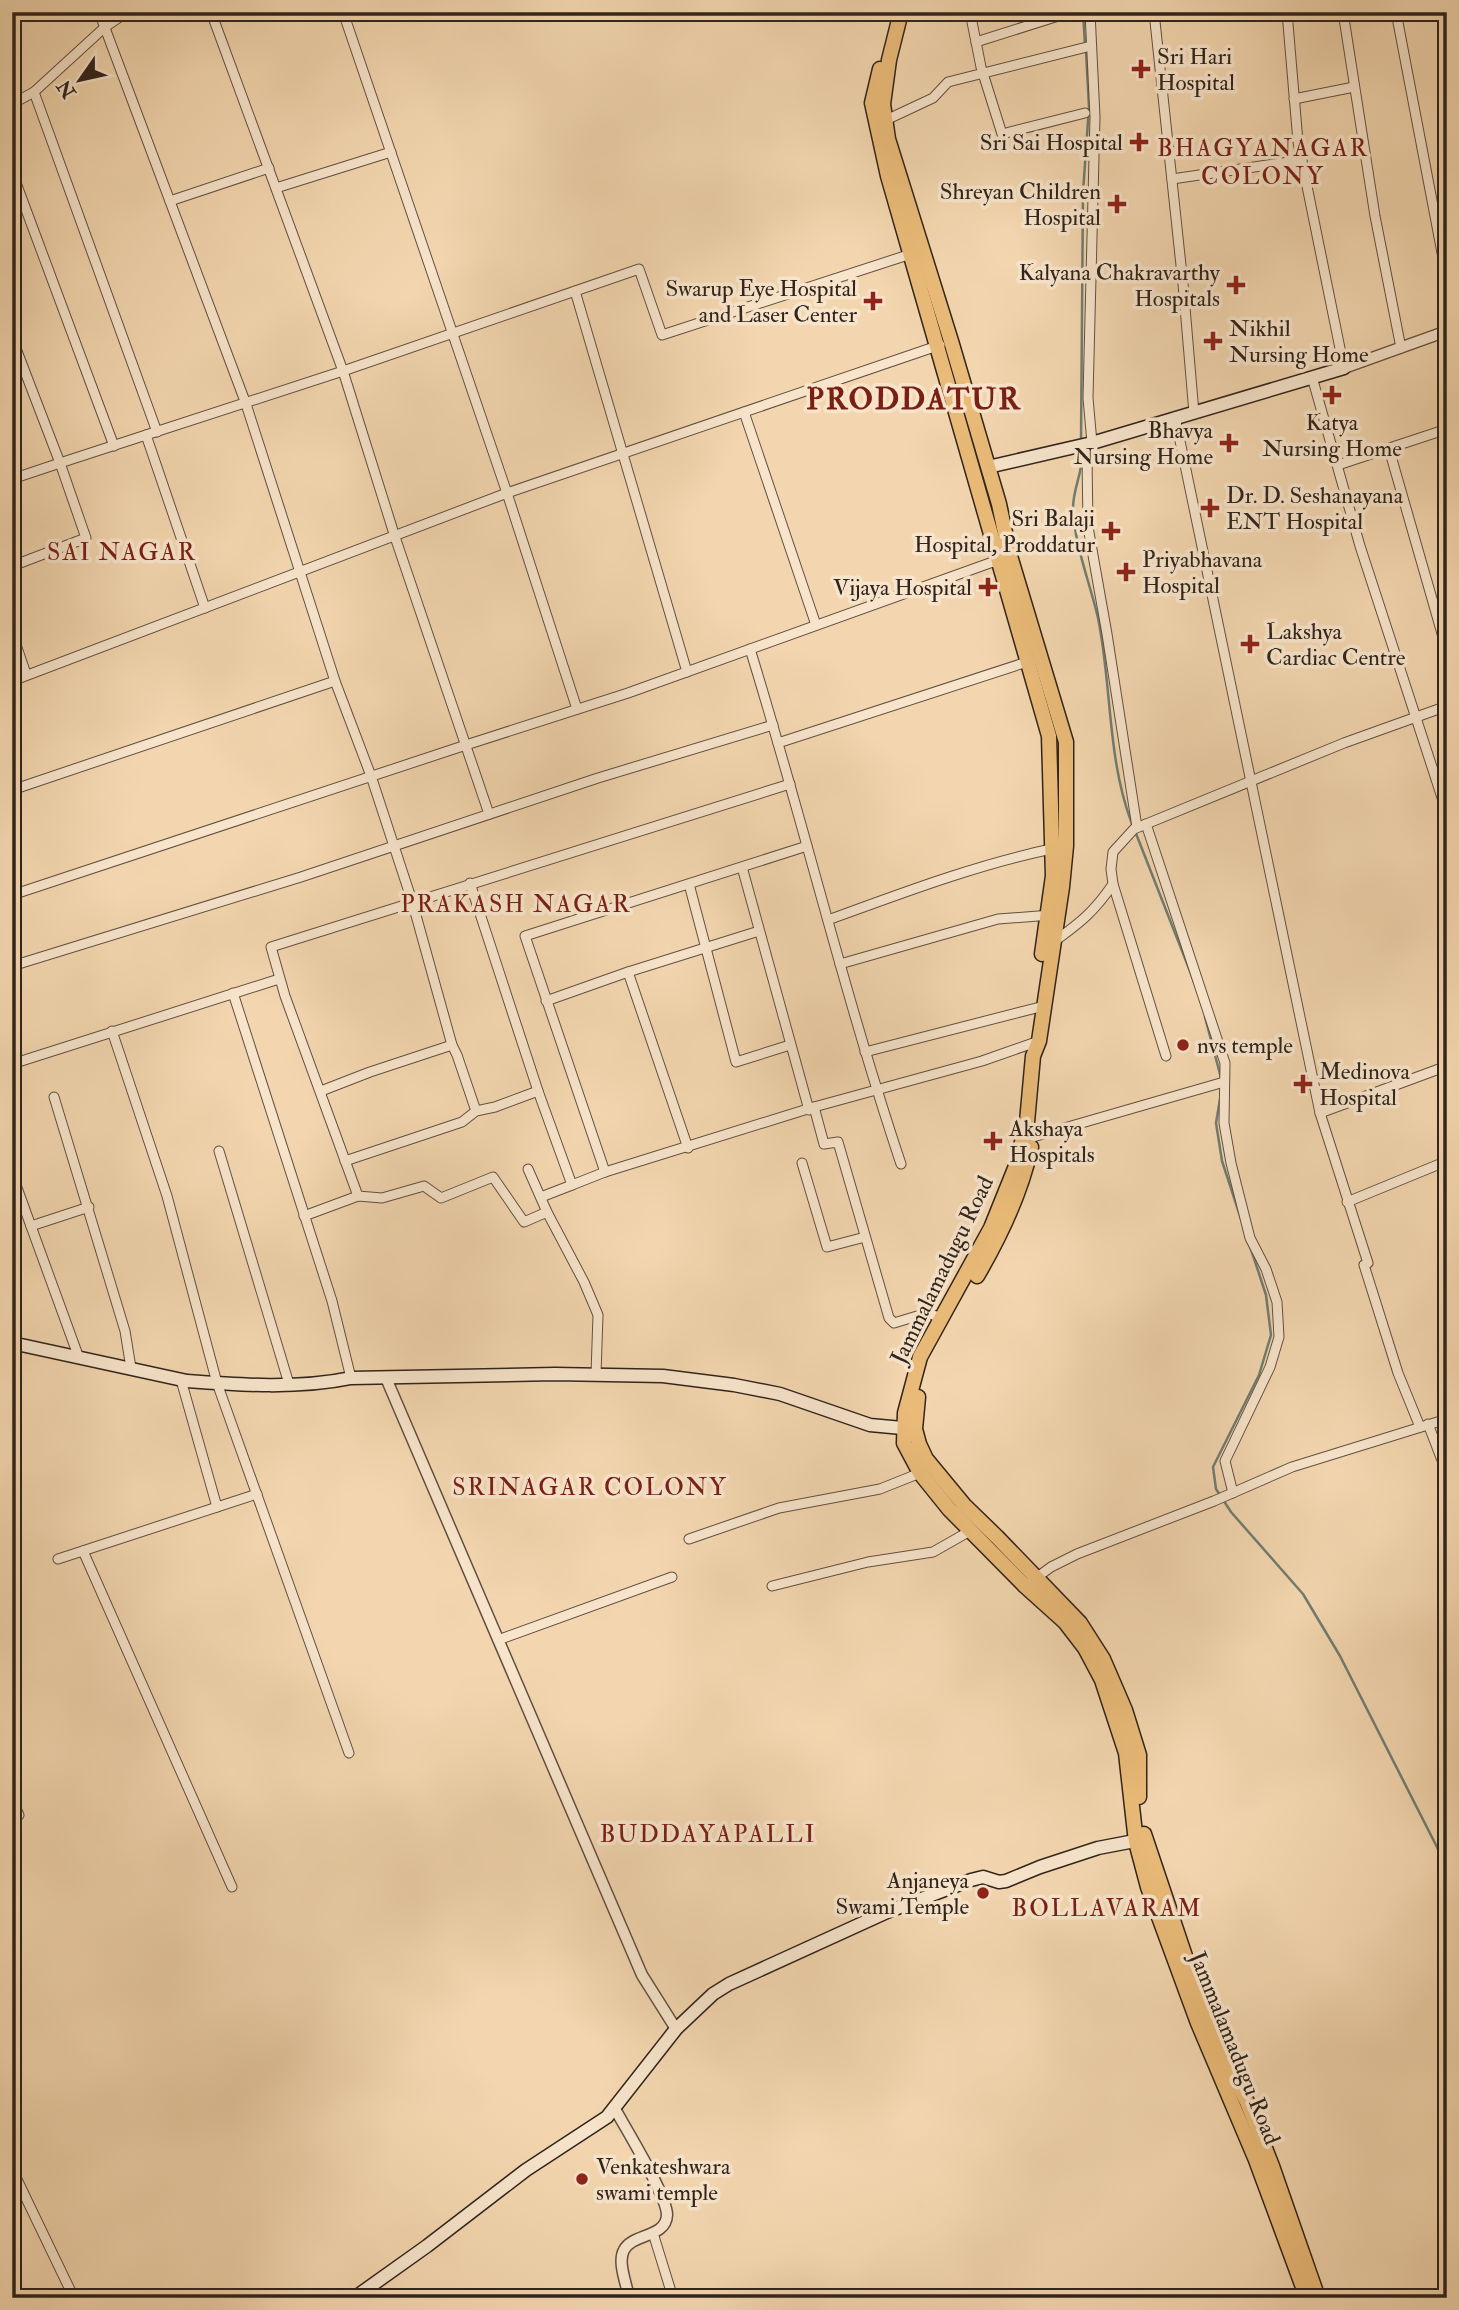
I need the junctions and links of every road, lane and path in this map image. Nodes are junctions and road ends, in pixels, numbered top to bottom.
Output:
1 (99, 12) edge
2 (127, 12) edge
3 (211, 12) edge
4 (343, 12) edge
5 (892, 12) edge
6 (901, 12) edge
7 (970, 12) edge
8 (1071, 12) edge
9 (1090, 12) edge
10 (1154, 12) edge
11 (1287, 12) edge
12 (1343, 12) edge
13 (1396, 12) edge
14 (105, 27) junction
15 (976, 42) junction
16 (1091, 47) junction
17 (984, 75) junction
18 (1354, 87) junction
19 (34, 92) junction
20 (1294, 99) junction
21 (13, 100) edge
22 (1085, 113) dead end
23 (886, 120) junction
24 (391, 152) junction
25 (1302, 160) junction
26 (269, 168) junction
27 (12, 172) edge
28 (1172, 179) junction
29 (276, 188) junction
30 (170, 201) junction
31 (916, 252) junction
32 (1447, 279) edge
33 (575, 291) junction
34 (1447, 331) edge
35 (453, 333) junction
36 (12, 338) edge
37 (951, 341) junction
38 (936, 346) junction
39 (1401, 348) junction
40 (1344, 368) junction
41 (343, 371) junction
42 (1312, 377) junction
43 (246, 404) junction
44 (744, 412) junction
45 (1194, 413) junction
46 (1175, 417) junction
47 (1447, 429) edge
48 (157, 432) junction
49 (146, 435) junction
50 (1092, 443) junction
51 (114, 446) junction
52 (1389, 449) junction
53 (622, 454) junction
54 (60, 463) junction
55 (1338, 465) junction
56 (988, 467) junction
57 (12, 479) edge
58 (507, 493) junction
59 (395, 537) junction
60 (1005, 558) junction
61 (12, 566) edge
62 (301, 572) junction
63 (205, 608) junction
64 (816, 625) junction
65 (12, 633) edge
66 (750, 649) junction
67 (1447, 651) edge
68 (1035, 660) junction
69 (687, 672) junction
70 (26, 674) junction
71 (12, 681) edge
72 (335, 681) junction
73 (1447, 706) edge
74 (577, 709) junction
75 (1415, 719) junction
76 (774, 725) junction
77 (778, 743) junction
78 (466, 745) junction
79 (371, 776) junction
80 (1252, 782) junction
81 (790, 784) junction
82 (12, 790) edge
83 (1447, 813) edge
84 (489, 814) junction
85 (1141, 825) junction
86 (394, 846) junction
87 (807, 846) junction
88 (1059, 848) junction
89 (742, 867) junction
90 (470, 883) junction
91 (689, 884) junction
92 (1113, 884) junction
93 (12, 895) edge
94 (412, 901) junction
95 (1052, 915) junction
96 (828, 920) junction
97 (760, 931) junction
98 (1052, 944) junction
99 (706, 948) junction
100 (840, 964) junction
101 (12, 966) edge
102 (628, 972) junction
103 (279, 979) junction
104 (233, 993) junction
105 (546, 1001) junction
106 (1041, 1007) junction
107 (112, 1031) junction
108 (452, 1045) junction
109 (790, 1045) junction
110 (1035, 1047) junction
111 (865, 1052) junction
112 (1166, 1056) dead end
113 (12, 1064) edge
114 (1447, 1066) edge
115 (1224, 1082) junction
116 (876, 1090) junction
117 (321, 1091) junction
118 (538, 1091) junction
119 (54, 1097) dead end
120 (812, 1108) junction
121 (476, 1111) junction
122 (1320, 1113) junction
123 (1033, 1136) junction
124 (688, 1148) junction
125 (219, 1151) dead end
126 (345, 1161) junction
127 (1447, 1161) edge
128 (802, 1163) dead end
129 (901, 1164) dead end
130 (528, 1169) dead end
131 (605, 1172) junction
132 (12, 1174) edge
133 (572, 1185) junction
134 (358, 1196) junction
135 (541, 1197) junction
136 (1347, 1202) junction
137 (89, 1207) junction
138 (547, 1212) junction
139 (304, 1216) junction
140 (31, 1226) junction
141 (865, 1237) junction
142 (942, 1318) junction
143 (12, 1343) edge
144 (79, 1357) junction
145 (131, 1368) junction
146 (596, 1374) junction
147 (351, 1378) junction
148 (386, 1378) junction
149 (181, 1380) junction
150 (217, 1383) junction
151 (289, 1384) junction
152 (1447, 1419) edge
153 (1424, 1425) junction
154 (909, 1428) junction
155 (920, 1473) junction
156 (1447, 1473) edge
157 (257, 1494) junction
158 (1226, 1496) junction
159 (217, 1507) junction
160 (961, 1512) junction
161 (970, 1531) junction
162 (689, 1539) dead end
163 (82, 1551) junction
164 (58, 1559) dead end
165 (672, 1577) dead end
166 (1030, 1582) junction
167 (772, 1586) dead end
168 (498, 1640) junction
169 (349, 1753) dead end
170 (12, 1801) edge
171 (19, 1815) dead end
172 (1141, 1841) junction
173 (233, 1886) dead end
174 (676, 2029) junction
175 (615, 2109) junction
176 (1248, 2124) junction
177 (12, 2169) edge
178 (653, 2233) junction
179 (74, 2298) edge
180 (354, 2298) edge
181 (629, 2298) edge
182 (673, 2298) edge
183 (1307, 2298) edge
184 (1318, 2298) edge

1 - 14 street
2 - 14 street
3 - 26 street
4 - 24 street
5 - 31 main road
6 - 23 main road
7 - 15 street
8 - 15 street
9 - 16 street
10 - 28 street
11 - 20 street
12 - 18 street
13 - 32 street
14 - 19 street
14 - 30 street
15 - 17 street
16 - 17 street
16 - 50 street
17 - 22 street
17 - 23 street
18 - 20 street
18 - 39 street
19 - 21 street
19 - 48 street
20 - 25 street
23 - 31 main road
24 - 29 street
24 - 35 street
25 - 28 street
25 - 40 street
26 - 29 street
26 - 30 street
27 - 51 street
28 - 45 street
29 - 41 street
30 - 43 street
31 - 33 street
31 - 37 main road, Jammalamadugu Road
31 - 38 main road
33 - 35 street
33 - 53 street
34 - 39 street
35 - 41 street
35 - 58 street
36 - 54 street
37 - 38 street
37 - 56 main road, Jammalamadugu Road
38 - 44 street
38 - 60 main road
39 - 40 street
40 - 42 main road
41 - 43 street
41 - 59 street
42 - 45 main road
42 - 55 street
43 - 48 street
43 - 62 street
44 - 53 street
44 - 64 street
45 - 46 main road
46 - 50 main road
46 - 80 street
47 - 52 street
48 - 49 street
49 - 51 street
49 - 63 street
50 - 56 main road
50 - 85 street
51 - 54 street
52 - 55 street
52 - 67 street
53 - 58 street
53 - 69 street
54 - 57 street
54 - 61 street
55 - 75 street
56 - 60 main road, Jammalamadugu Road
58 - 59 street
58 - 74 street
59 - 62 street
59 - 78 street
60 - 64 street
60 - 68 main road, Jammalamadugu Road
62 - 63 street
62 - 72 street
63 - 70 street
64 - 66 street
65 - 70 street
66 - 69 street
66 - 76 street
68 - 77 street
68 - 88 main road, Jammalamadugu Road
69 - 74 street
70 - 71 street
72 - 79 street
72 - 82 street
73 - 75 street
74 - 78 street
75 - 80 street
75 - 83 street
76 - 77 street
76 - 84 street
77 - 81 street
78 - 79 street
78 - 84 street
79 - 86 street
79 - 93 street
80 - 85 street
80 - 122 street
81 - 87 street
81 - 90 street
84 - 86 street
85 - 92 street
85 - 115 street
86 - 94 street
86 - 101 street
87 - 89 street
87 - 96 street
88 - 95 main road, Jammalamadugu Road
88 - 96 street
89 - 91 street
89 - 97 street
90 - 94 street
90 - 118 street
91 - 99 street
91 - 105 street
92 - 98 street
92 - 112 street
94 - 103 street
94 - 108 street
95 - 98 main road, Jammalamadugu Road
95 - 100 street
95 - 106 main road
96 - 100 street
97 - 99 street
97 - 109 street
98 - 106 main road, Jammalamadugu Road
99 - 102 street
99 - 109 street
100 - 111 street
102 - 105 street
102 - 124 street
103 - 104 street
103 - 117 street
104 - 107 street
104 - 139 street
105 - 131 street
106 - 110 main road, Jammalamadugu Road
106 - 111 street
107 - 113 street
107 - 150 street
108 - 117 street
108 - 121 street
109 - 120 street
110 - 116 street
110 - 123 main road
110 - 142 main road, Jammalamadugu Road
111 - 116 street
114 - 122 street
115 - 123 street
115 - 158 street
116 - 120 street
116 - 129 street
117 - 126 street
118 - 121 street
118 - 133 street
119 - 137 street
120 - 124 street
120 - 141 street
121 - 126 street
122 - 136 street
123 - 154 main road
124 - 131 street
125 - 151 street
126 - 134 street
127 - 136 street
128 - 141 street
130 - 135 street
131 - 133 street
132 - 140 street
133 - 135 street
134 - 138 street
134 - 139 street
135 - 138 street
136 - 153 street
137 - 140 street
137 - 145 street
138 - 146 street
139 - 147 street
140 - 144 street
141 - 142 street
142 - 154 main road, Jammalamadugu Road
143 - 144 main road
144 - 145 main road
145 - 149 main road
146 - 148 main road
146 - 154 main road
147 - 148 main road
147 - 151 main road
148 - 168 street
149 - 150 main road
149 - 159 street
150 - 151 main road
150 - 157 street
152 - 153 street
153 - 156 street
153 - 158 street
154 - 155 main road, Jammalamadugu Road
154 - 160 main road
155 - 160 main road, Jammalamadugu Road
155 - 162 street
157 - 159 street
157 - 169 street
158 - 166 street
159 - 163 street
160 - 161 main road, Jammalamadugu Road
160 - 166 main road
161 - 166 main road, Jammalamadugu Road
161 - 167 street
163 - 164 street
163 - 173 street
165 - 168 street
166 - 172 main road
168 - 174 street
170 - 171 street
172 - 174 main road
172 - 176 main road
174 - 175 main road
175 - 178 street
175 - 180 main road
176 - 183 main road, Jammalamadugu Road
176 - 184 main road
177 - 179 street
178 - 181 street
178 - 182 street

